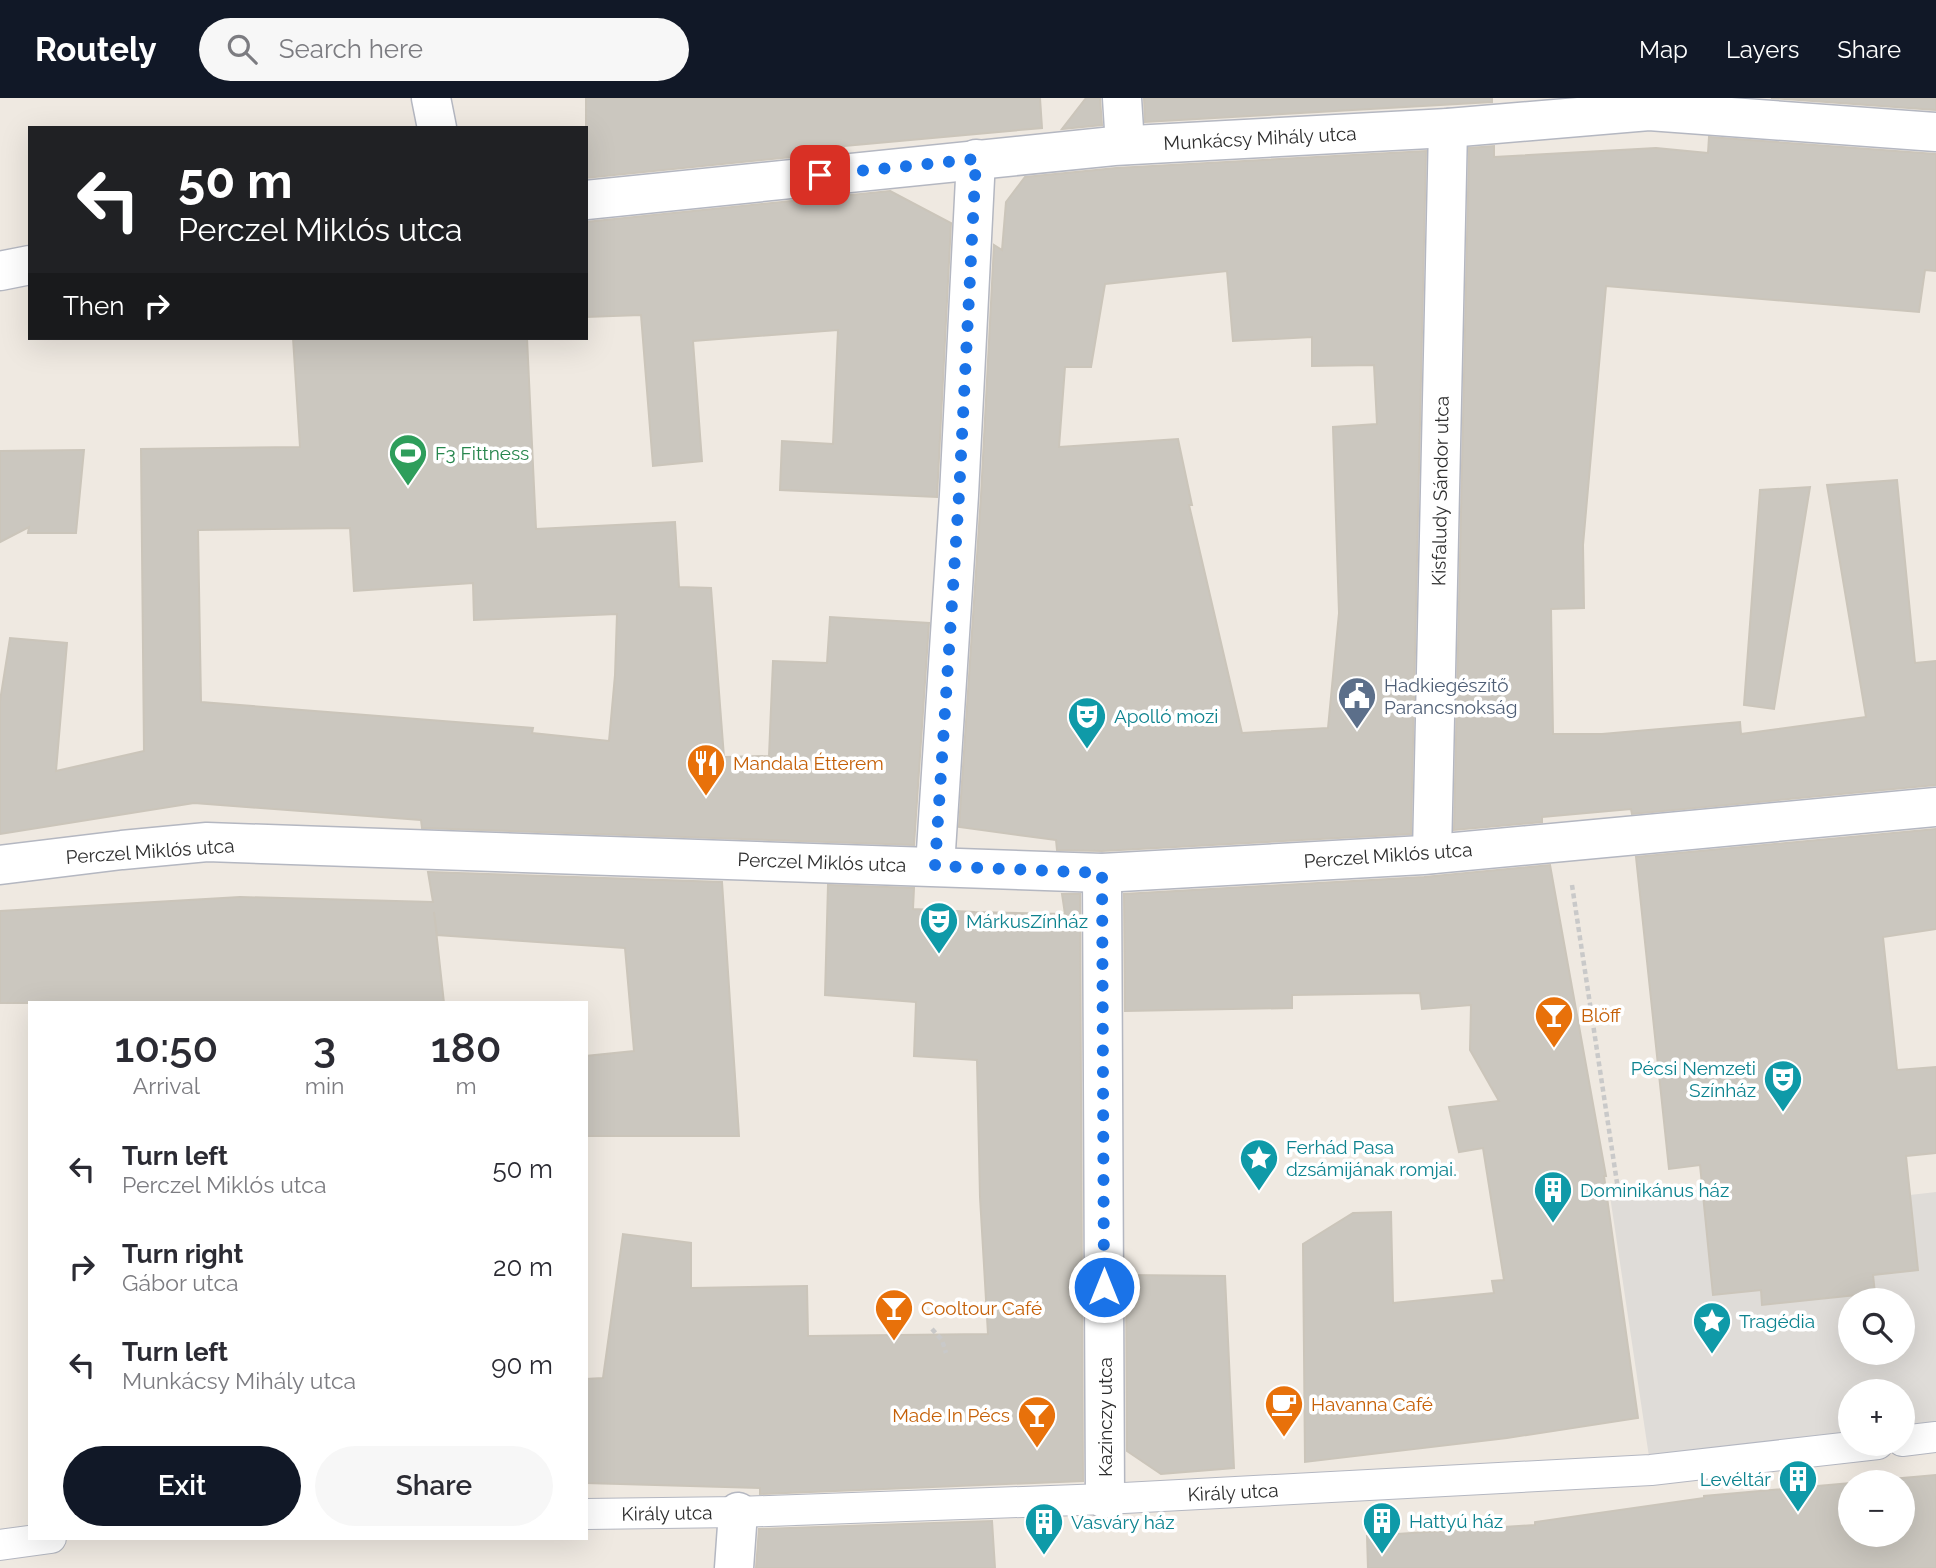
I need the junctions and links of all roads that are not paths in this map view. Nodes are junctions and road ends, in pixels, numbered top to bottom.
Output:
1 (431, 98) edge
2 (1122, 98) edge
3 (1649, 104) edge
4 (437, 126) edge
5 (1447, 128) junction
6 (1936, 132) edge
7 (1125, 145) junction
8 (976, 159) junction
9 (588, 200) edge
10 (28, 265) edge
11 (0, 271) edge
12 (1936, 807) edge
13 (1432, 854) junction
14 (0, 865) edge
15 (935, 866) junction
16 (1102, 873) junction
17 (1936, 1437) edge
18 (1915, 1439) edge
19 (1838, 1449) edge
20 (1105, 1499) junction
21 (738, 1512) junction
22 (588, 1514) edge
23 (36, 1540) edge
24 (0, 1545) edge
25 (734, 1568) edge

1 - 4 street
2 - 7 street
3 - 5 street, Munkácsy Mihály utca
3 - 6 street, Munkácsy Mihály utca
5 - 7 street, Munkácsy Mihály utca
5 - 13 street, Kisfaludy Sándor utca
7 - 8 street, Munkácsy Mihály utca
8 - 9 street, Munkácsy Mihály utca
8 - 15 street
10 - 11 street
12 - 13 street, Perczel Miklós utca
13 - 16 street, Perczel Miklós utca
14 - 15 street, Perczel Miklós utca
15 - 16 street, Perczel Miklós utca
16 - 20 street, Kazinczy utca
17 - 18 street
19 - 20 street, Király utca
20 - 21 street, Király utca
21 - 22 street, Király utca
21 - 25 street
23 - 24 street

